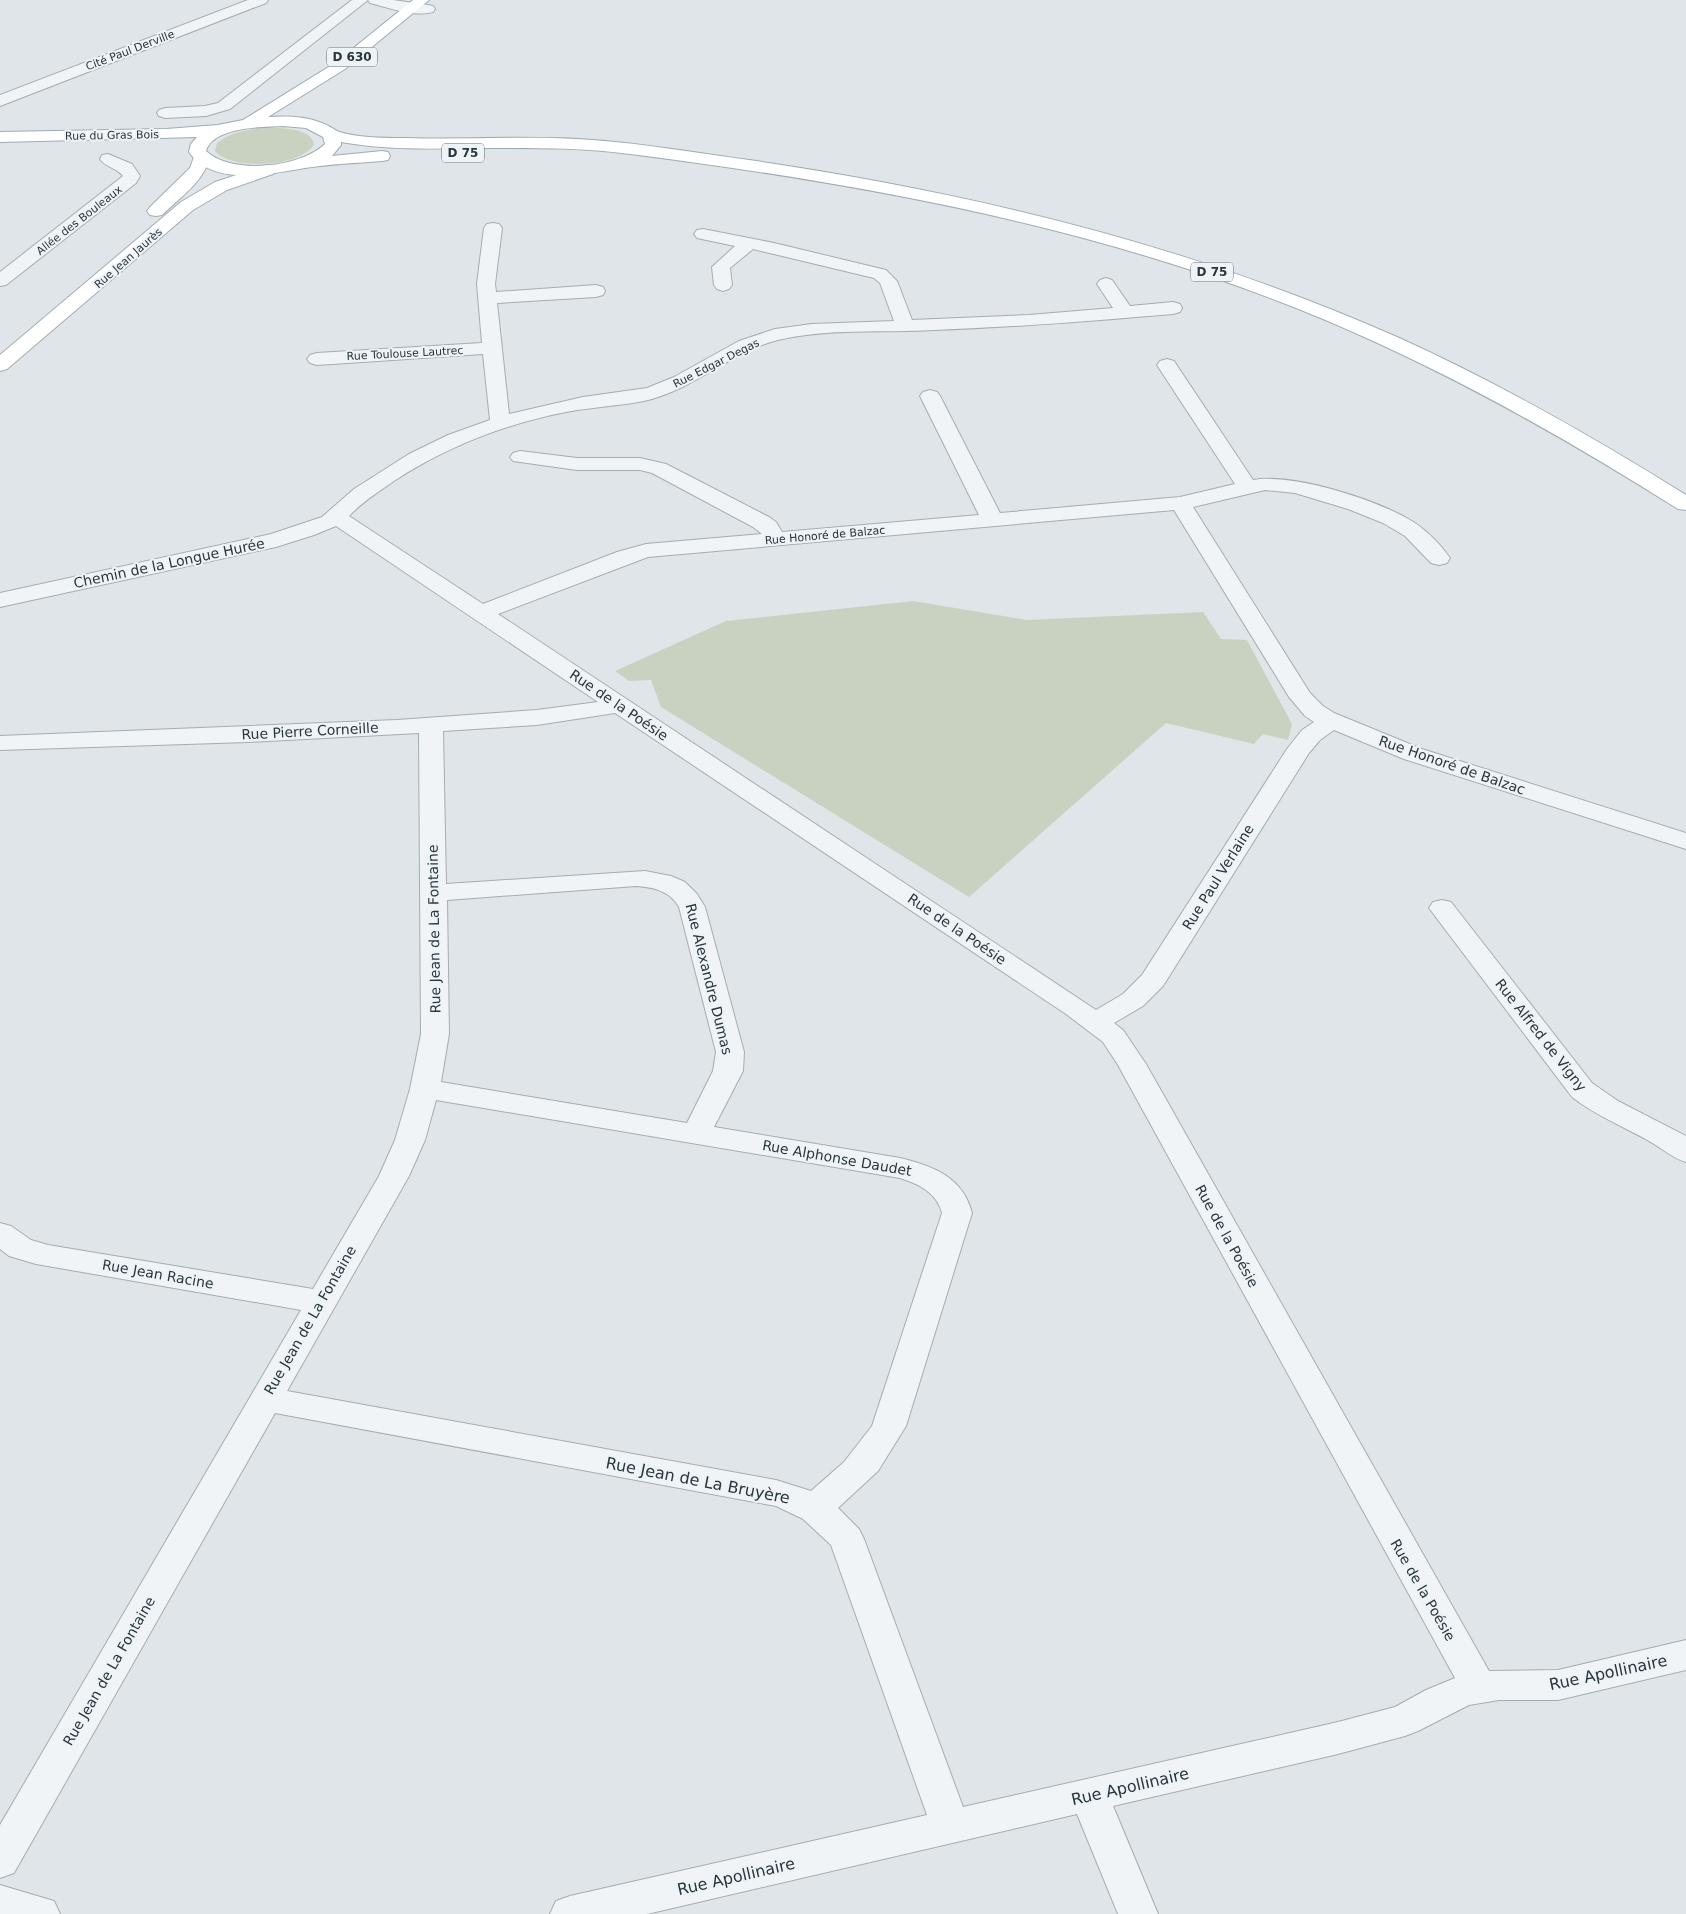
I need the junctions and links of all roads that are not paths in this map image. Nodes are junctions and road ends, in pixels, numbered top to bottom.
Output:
1 (261, 0) edge
2 (361, 0) edge
3 (375, 0) edge
4 (426, 4) edge
5 (329, 91) dead end
6 (0, 101) edge
7 (314, 109) dead end
8 (165, 113) dead end
9 (241, 125) junction
10 (224, 129) junction
11 (326, 132) junction
12 (190, 153) junction
13 (108, 159) dead end
14 (696, 159) junction
15 (306, 163) junction
16 (267, 170) junction
17 (493, 228) dead end
18 (703, 234) dead end
19 (749, 242) junction
20 (0, 281) edge
21 (1106, 284) dead end
22 (722, 285) dead end
23 (596, 291) dead end
24 (487, 298) junction
25 (1173, 308) dead end
26 (1125, 312) junction
27 (905, 326) junction
28 (0, 346) edge
29 (492, 348) junction
30 (317, 359) dead end
31 (1167, 365) dead end
32 (0, 366) edge
33 (930, 396) dead end
34 (500, 422) junction
35 (520, 457) dead end
36 (1248, 488) junction
37 (1180, 504) junction
38 (1686, 504) edge
39 (336, 517) junction
40 (992, 519) junction
41 (776, 539) junction
42 (1439, 558) dead end
43 (0, 600) edge
44 (480, 613) junction
45 (619, 705) junction
46 (1331, 721) junction
47 (430, 725) junction
48 (0, 743) edge
49 (1686, 841) edge
50 (434, 893) junction
51 (1442, 908) dead end
52 (1096, 1022) junction
53 (425, 1089) junction
54 (696, 1134) junction
55 (1686, 1152) edge
56 (0, 1234) edge
57 (321, 1302) junction
58 (264, 1399) junction
59 (814, 1508) junction
60 (1686, 1655) edge
61 (1479, 1687) junction
62 (1089, 1795) junction
63 (951, 1827) junction
64 (0, 1861) edge
65 (0, 1903) edge
66 (40, 1914) edge
67 (570, 1914) edge
68 (1138, 1914) edge

1 - 6 street, Cité Paul Derville
2 - 8 street
3 - 4 street
4 - 5 main road, D 630
4 - 9 main road, D 630
7 - 11 main road
9 - 10 main road
9 - 11 main road
10 - 12 main road, Rue Jean Jaurès
10 - 12 main road, Rue du Gras Bois
11 - 14 main road, D 75
11 - 15 main road
12 - 16 main road
12 - 28 main road, Rue Jean Jaurès
13 - 20 street, Allée des Bouleaux
14 - 15 main road, D 75
14 - 38 main road, D 75
15 - 16 main road
16 - 32 main road, Rue Jean Jaurès
17 - 24 street
18 - 19 street
19 - 22 street
19 - 27 street
21 - 26 street
23 - 24 street
24 - 29 street
25 - 26 street, Rue Edgar Degas
26 - 27 street, Rue Edgar Degas
27 - 34 street, Rue Edgar Degas
29 - 30 street, Rue Toulouse Lautrec
29 - 34 street
31 - 36 street
33 - 40 street
34 - 39 street
35 - 41 street
36 - 37 street, Rue Honoré de Balzac
36 - 42 street, Rue Honoré de Balzac
37 - 40 street, Rue Honoré de Balzac
37 - 46 street, Rue Honoré de Balzac
39 - 43 street, Chemin de la Longue Hurée
39 - 44 street, Rue de la Poésie
40 - 41 street, Rue Honoré de Balzac
41 - 44 street, Rue Honoré de Balzac
44 - 45 street, Rue de la Poésie
45 - 47 street, Rue Pierre Corneille
45 - 52 street, Rue de la Poésie
46 - 49 street, Rue Honoré de Balzac
46 - 52 street, Rue Paul Verlaine
47 - 48 street, Rue Pierre Corneille
47 - 50 street, Rue Jean de La Fontaine
50 - 53 street, Rue Jean de La Fontaine
50 - 54 street, Rue Alexandre Dumas
51 - 55 street, Rue Alfred de Vigny
52 - 61 street, Rue de la Poésie
53 - 54 street, Rue Alphonse Daudet
53 - 57 street, Rue Jean de La Fontaine
54 - 59 street, Rue Alphonse Daudet
56 - 57 street, Rue Jean Racine
57 - 58 street, Rue Jean de La Fontaine
58 - 59 street, Rue Jean de La Bruyère
58 - 64 street, Rue Jean de La Fontaine
59 - 63 street, Rue Jean de La Bruyère
60 - 61 street, Rue Apollinaire
61 - 62 street, Rue Apollinaire
62 - 63 street, Rue Apollinaire
62 - 68 street
63 - 67 street, Rue Apollinaire
65 - 66 street

